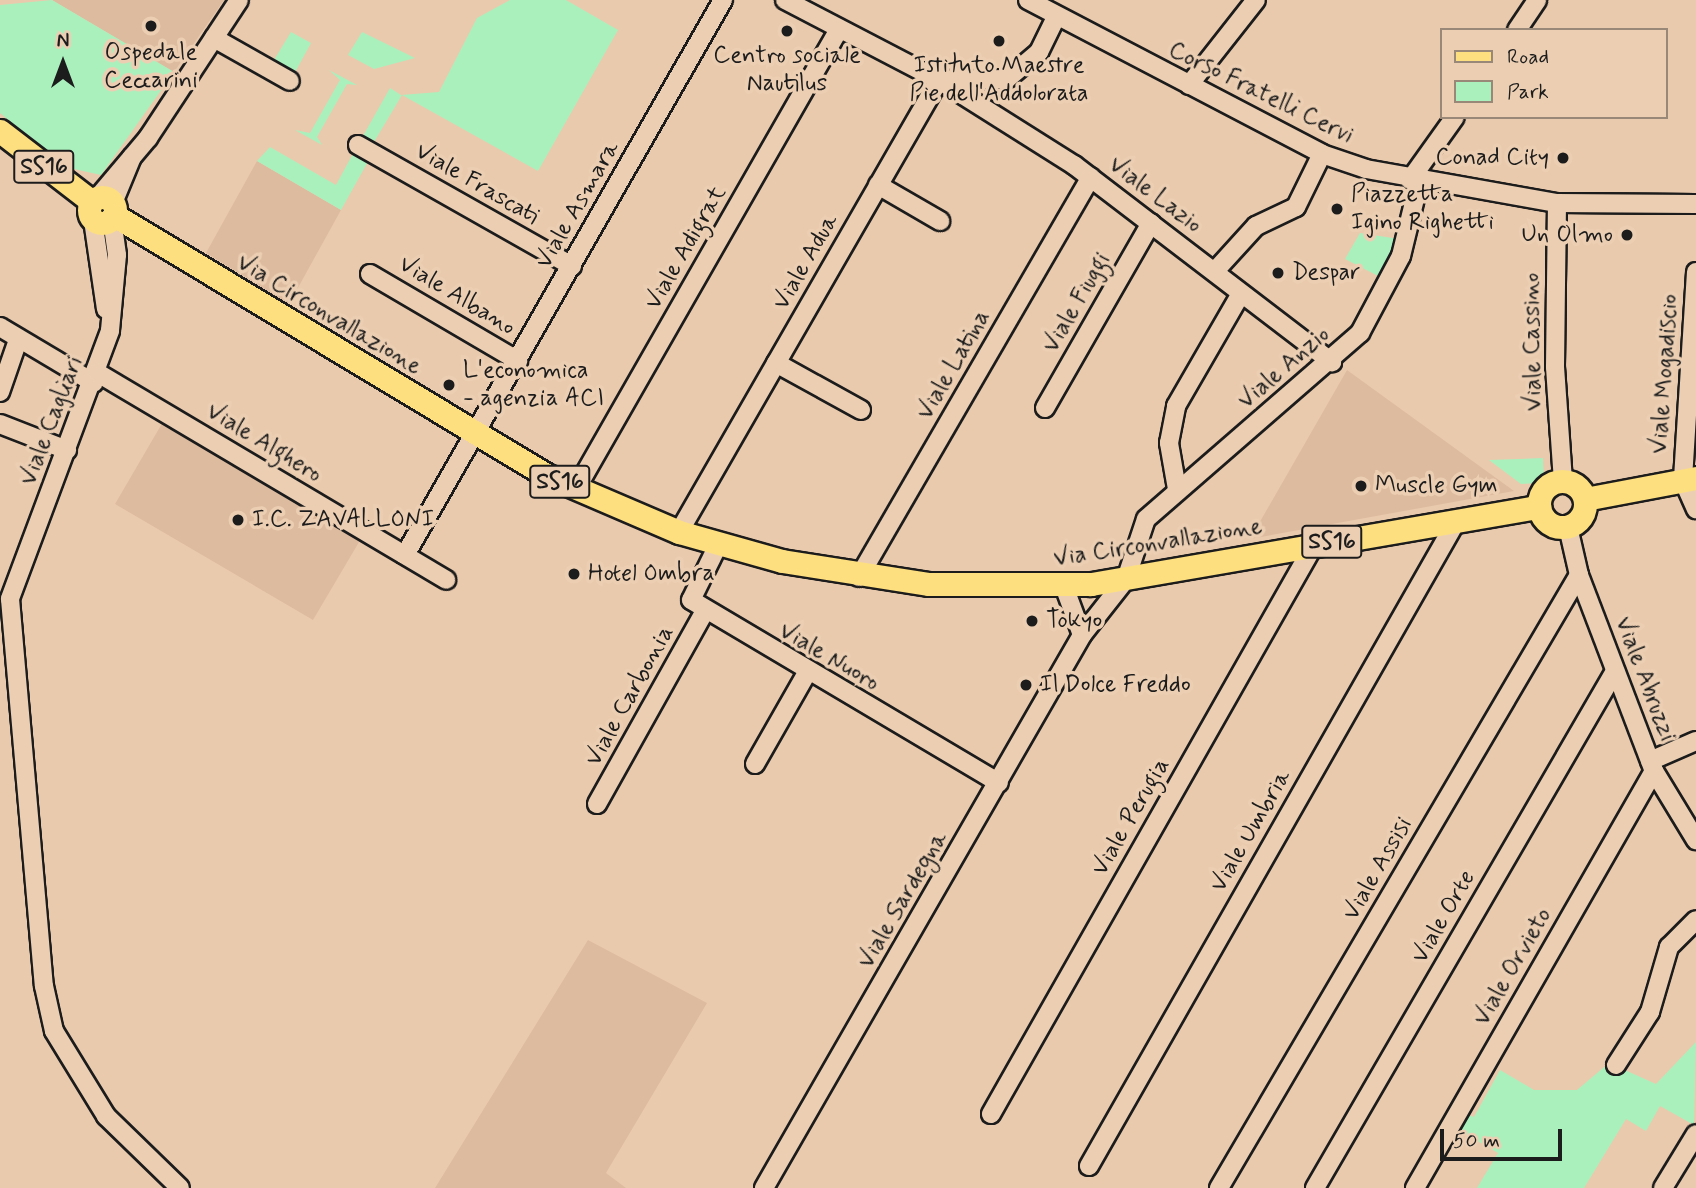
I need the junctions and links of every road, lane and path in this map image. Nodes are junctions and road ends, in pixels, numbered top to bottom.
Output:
1 (239, 0) edge
2 (723, 0) edge
3 (785, 0) edge
4 (1028, 0) edge
5 (1256, 0) edge
6 (1538, 0) edge
7 (1056, 17) junction
8 (1518, 28) edge
9 (838, 31) junction
10 (214, 38) junction
11 (939, 80) junction
12 (290, 81) dead end
13 (1189, 85) junction
14 (1454, 119) edge
15 (0, 131) edge
16 (358, 145) dead end
17 (1322, 154) junction
18 (1091, 177) junction
19 (1414, 181) junction
20 (878, 185) junction
21 (1557, 203) junction
22 (1696, 204) edge
23 (104, 209) junction
24 (940, 221) dead end
25 (1151, 223) junction
26 (572, 266) junction
27 (1215, 271) junction
28 (1696, 272) edge
29 (370, 274) dead end
30 (1240, 295) junction
31 (0, 327) edge
32 (18, 340) junction
33 (518, 361) junction
34 (1332, 362) junction
35 (776, 363) junction
36 (96, 378) junction
37 (0, 392) edge
38 (1045, 408) dead end
39 (861, 410) dead end
40 (0, 424) edge
41 (476, 435) junction
42 (67, 450) junction
43 (1689, 479) edge
44 (1563, 481) junction
45 (576, 489) junction
46 (1177, 489) junction
47 (1585, 499) junction
48 (1539, 507) junction
49 (1696, 509) edge
50 (1457, 520) junction
51 (1568, 527) junction
52 (679, 531) junction
53 (718, 545) junction
54 (1314, 545) junction
55 (405, 555) junction
56 (1579, 575) junction
57 (859, 576) junction
58 (1126, 579) junction
59 (446, 580) dead end
60 (1064, 586) junction
61 (5, 597) edge
62 (705, 611) junction
63 (1083, 635) junction
64 (1615, 671) junction
65 (807, 673) junction
66 (1696, 741) edge
67 (755, 764) dead end
68 (1652, 766) junction
69 (999, 783) junction
70 (597, 804) dead end
71 (1696, 840) edge
72 (1696, 920) edge
73 (1616, 1065) dead end
74 (991, 1114) dead end
75 (1696, 1134) edge
76 (1088, 1166) dead end
77 (180, 1188) edge
78 (764, 1188) edge
79 (1219, 1188) edge
80 (1315, 1188) edge
81 (1415, 1188) edge
82 (1663, 1188) edge

1 - 10 street
2 - 26 street, Viale Asmara
3 - 9 street, Viale Lazio
4 - 7 street, Corso Fratelli Cervi
5 - 13 street
6 - 8 street
7 - 11 street, Viale Lazio
7 - 13 street, Corso Fratelli Cervi
9 - 11 street, Viale Lazio
9 - 45 street, Viale Adigrat
10 - 12 street
10 - 23 street
11 - 18 street, Viale Lazio
11 - 20 street, Viale Adua
13 - 17 street, Corso Fratelli Cervi
14 - 19 street
15 - 23 main road, Via Circonvallazione / SS16
16 - 26 street, Viale Frascati
17 - 19 street, Corso Fratelli Cervi
17 - 27 street
18 - 25 street, Viale Lazio
18 - 57 street, Viale Latina
19 - 21 street, Corso Fratelli Cervi
19 - 34 street, Viale Anzio
20 - 24 street
20 - 35 street, Viale Adua
21 - 22 street, Corso Fratelli Cervi
21 - 44 street, Viale Cassino
23 - 36 street, Viale Cagliari
23 - 41 main road, Via Circonvallazione / SS16
25 - 27 street, Viale Lazio
25 - 38 street, Viale Fiuggi
26 - 33 street, Viale Asmara
27 - 30 street, Viale Lazio
28 - 43 street, Viale Mogadiscio
29 - 33 street, Viale Albano
30 - 34 street, Viale Lazio
30 - 46 street
31 - 32 street, Viale Alghero
32 - 36 street, Viale Alghero
32 - 37 street
33 - 41 street, Viale Asmara
34 - 46 street, Viale Anzio
35 - 39 street
35 - 52 street, Viale Adua
36 - 42 street, Viale Cagliari
36 - 55 street, Viale Alghero
40 - 42 street
41 - 45 main road, Via Circonvallazione / SS16
41 - 55 street
42 - 61 street, Viale Cagliari
43 - 47 main road
43 - 49 street
44 - 47 main road
44 - 48 main road
45 - 52 main road, Via Circonvallazione / SS16
46 - 58 street, Viale Anzio
47 - 51 main road
48 - 50 main road, Via Circonvallazione / SS16
48 - 51 main road
50 - 54 main road, Via Circonvallazione / SS16
50 - 76 street, Viale Umbria
51 - 56 street, Viale Abruzzi
52 - 53 main road, Via Circonvallazione / SS16
53 - 57 main road, Via Circonvallazione / SS16
53 - 62 street
54 - 58 main road, Via Circonvallazione / SS16
54 - 74 street, Viale Perugia
55 - 59 street, Viale Alghero
56 - 64 street, Viale Abruzzi
56 - 79 street, Viale Assisi
57 - 60 main road, Via Circonvallazione / SS16
58 - 60 main road, Via Circonvallazione / SS16
58 - 63 street, Viale Sardegna
60 - 63 street
61 - 77 street, Viale Cagliari
62 - 65 street, Viale Nuoro
62 - 70 street, Viale Carbonia
63 - 69 street, Viale Sardegna
64 - 68 street, Viale Abruzzi
64 - 80 street, Viale Orte
65 - 67 street
65 - 69 street, Viale Nuoro
66 - 68 street
68 - 71 street, Viale Abruzzi
68 - 81 street, Viale Orvieto
69 - 78 street, Viale Sardegna
72 - 73 street
75 - 82 street

